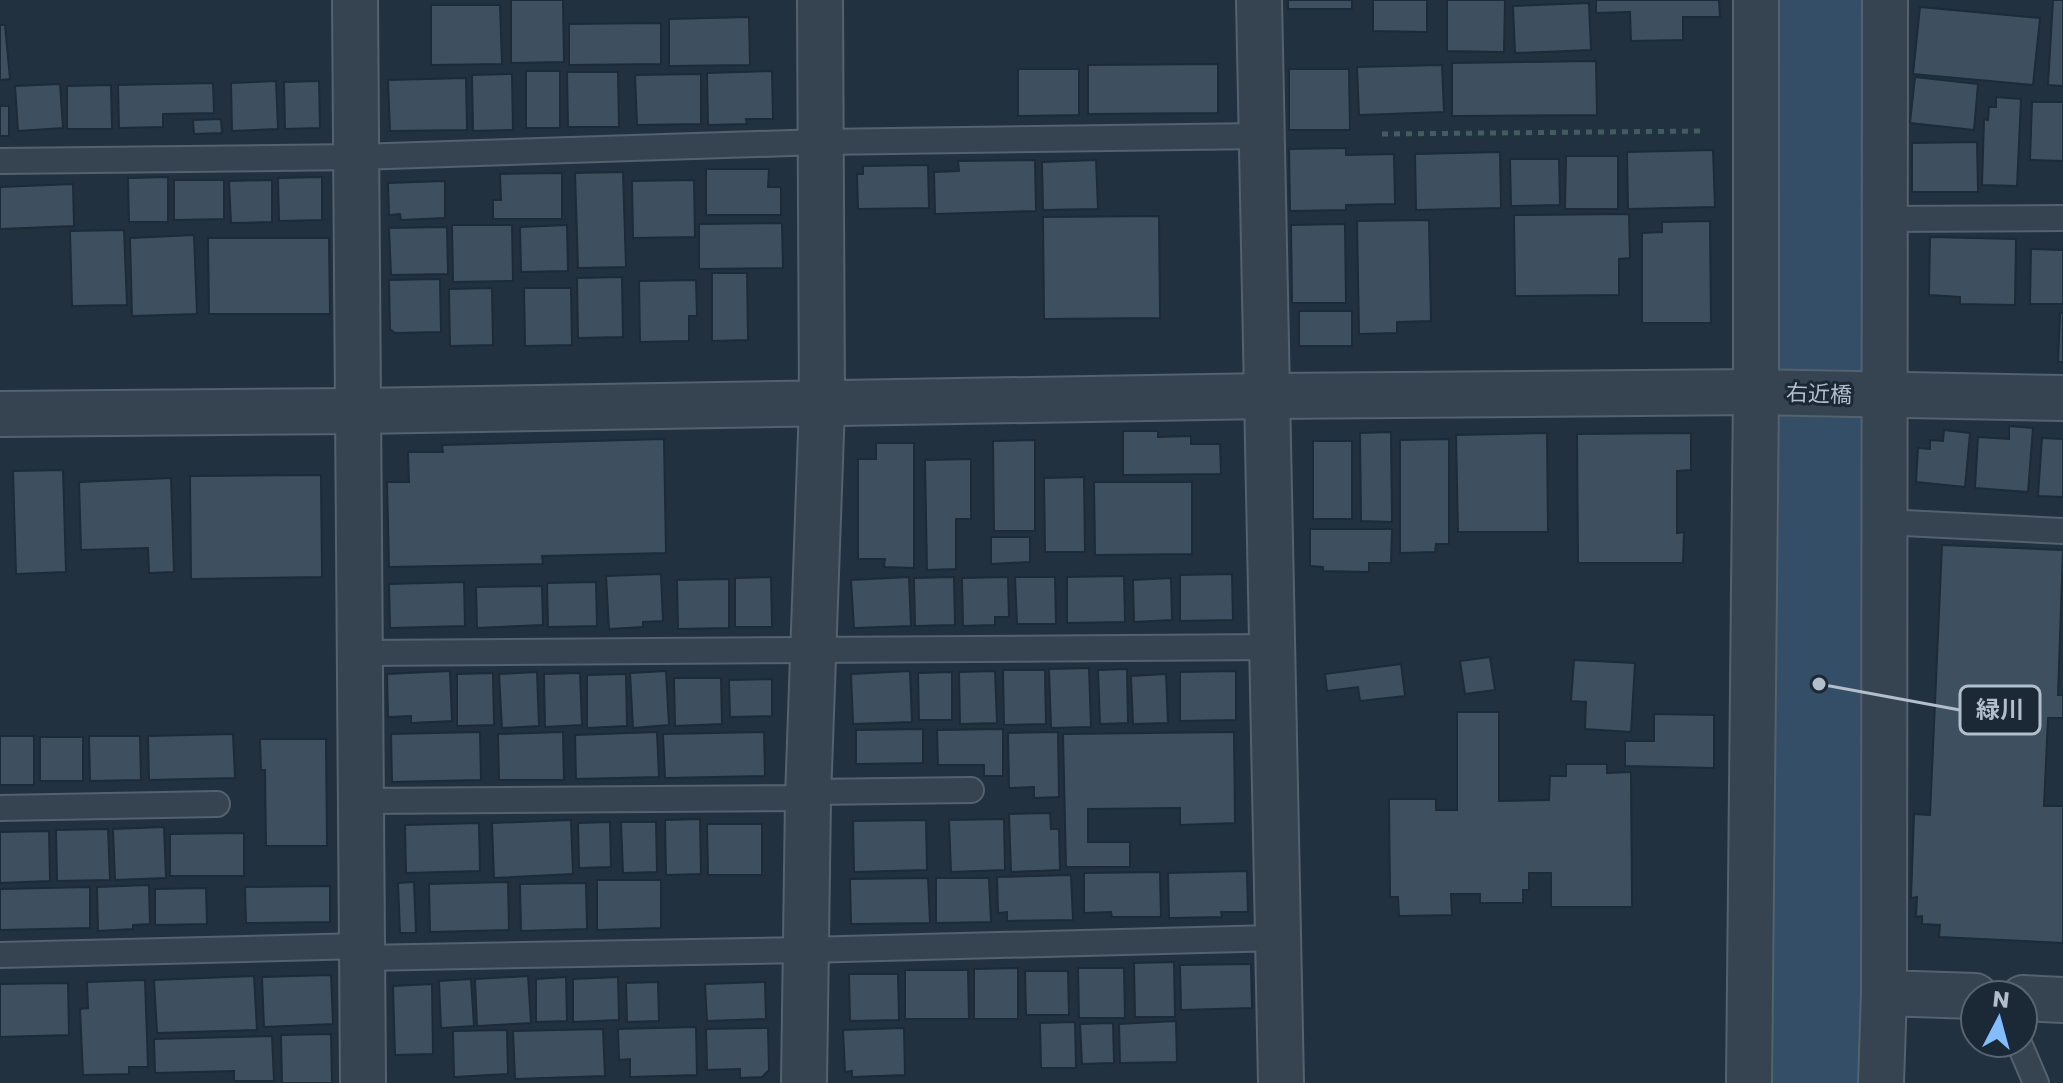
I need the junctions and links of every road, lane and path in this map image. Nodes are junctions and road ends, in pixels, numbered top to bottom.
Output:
1 (355, 0) edge
2 (820, 0) edge
3 (1259, 0) edge
4 (1756, 0) edge
5 (1885, 0) edge
6 (1756, 130) junction
7 (1382, 134) dead end
8 (1261, 136) junction
9 (821, 142) junction
10 (357, 157) junction
11 (0, 161) edge
12 (2063, 218) edge
13 (1884, 219) junction
14 (1758, 392) junction
15 (1267, 396) junction
16 (1880, 396) junction
17 (2063, 398) edge
18 (822, 405) junction
19 (358, 411) junction
20 (0, 414) edge
21 (1884, 522) junction
22 (2063, 531) edge
23 (1272, 647) junction
24 (814, 651) junction
25 (360, 653) junction
26 (971, 790) dead end
27 (808, 795) junction
28 (361, 801) junction
29 (217, 804) dead end
30 (0, 808) edge
31 (1277, 938) junction
32 (805, 950) junction
33 (362, 952) junction
34 (0, 955) edge
35 (1884, 993) junction
36 (1959, 995) edge
37 (2039, 999) edge
38 (2063, 1000) edge
39 (2026, 1059) edge
40 (363, 1083) edge
41 (804, 1083) edge
42 (1281, 1083) edge
43 (1749, 1083) edge
44 (1881, 1083) edge
45 (2036, 1083) edge

1 - 10 street
2 - 9 street
3 - 8 street
4 - 6 street
5 - 13 street
6 - 7 path
6 - 14 street
8 - 9 lane
8 - 15 street
9 - 10 lane
9 - 18 street
10 - 11 lane
10 - 19 street
12 - 13 lane
13 - 16 street
14 - 15 street, 右近橋
14 - 16 street, 右近橋
14 - 43 street
15 - 18 street, 右近橋
15 - 23 street
16 - 17 street, 右近橋
16 - 21 street
18 - 19 street, 右近橋
18 - 24 street
19 - 20 street, 右近橋
19 - 25 street
21 - 22 lane
21 - 35 street
23 - 24 lane
23 - 31 street
24 - 25 lane
24 - 27 street
25 - 28 street
26 - 27 lane
27 - 28 lane
27 - 32 street
28 - 33 street
29 - 30 lane
31 - 32 lane
31 - 42 street
32 - 33 lane
32 - 41 street
33 - 34 lane
33 - 40 street
35 - 36 street
35 - 44 street
37 - 38 street
39 - 45 lane

